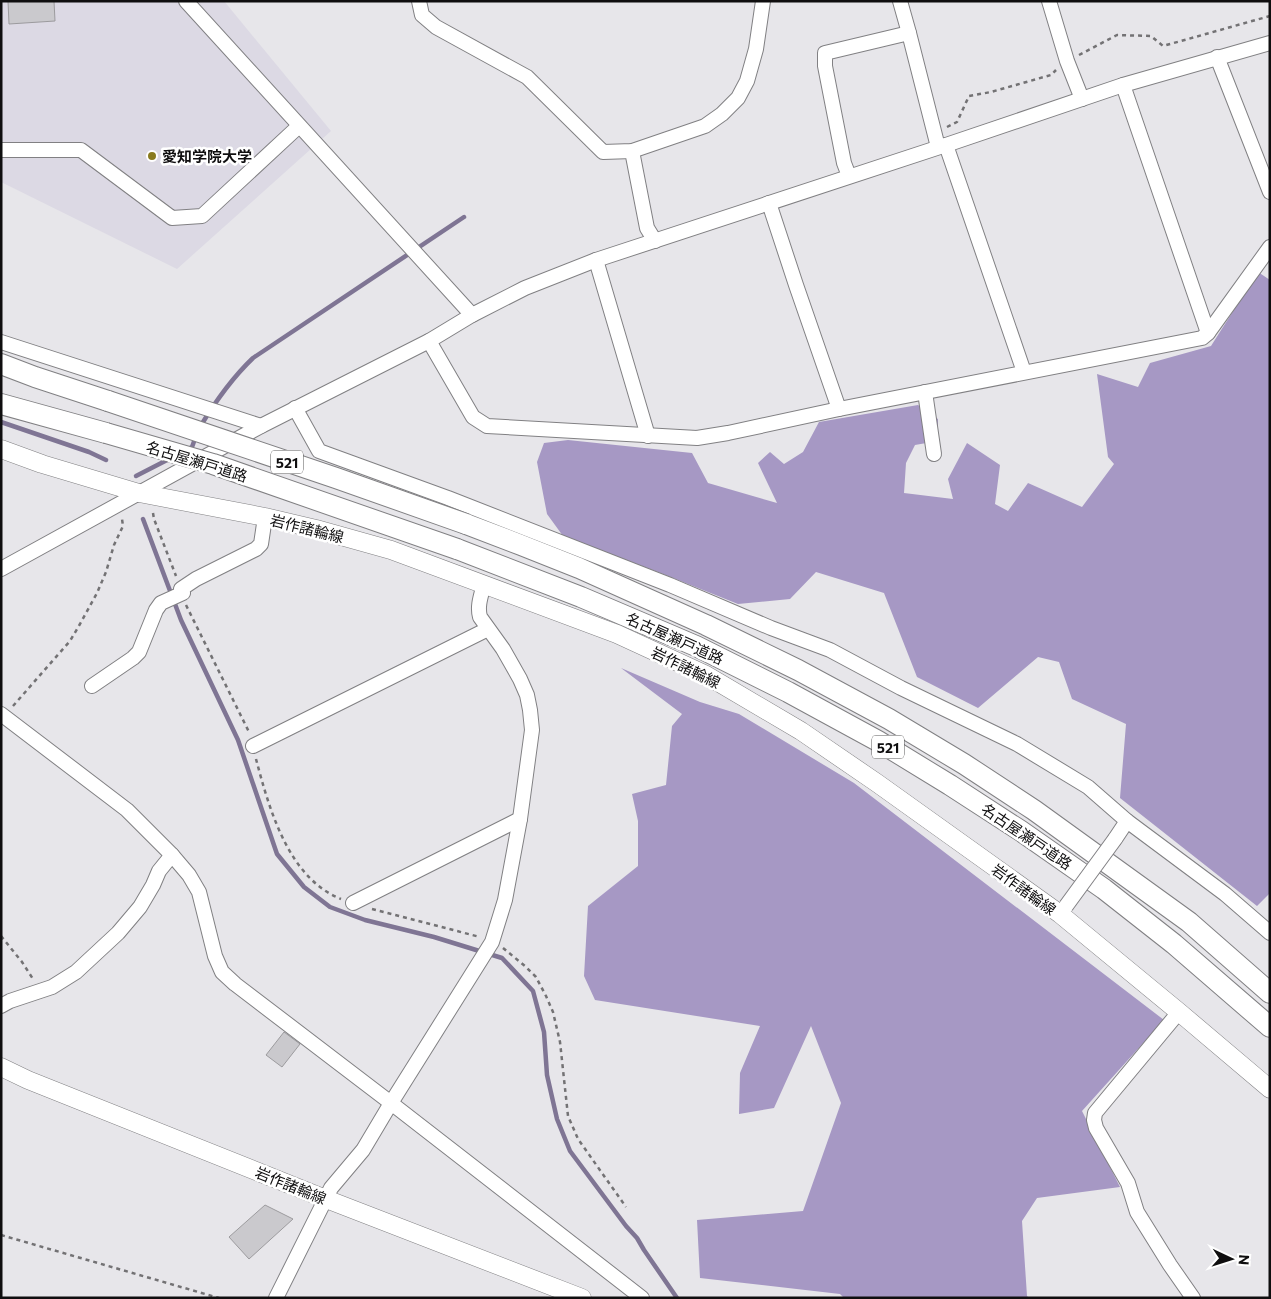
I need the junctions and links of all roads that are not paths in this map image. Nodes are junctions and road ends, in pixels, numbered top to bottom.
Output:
1 (186, 1) edge
2 (420, 1) edge
3 (763, 1) edge
4 (900, 1) edge
5 (1049, 1) edge
6 (909, 33) junction
7 (1270, 43) edge
8 (1217, 57) junction
9 (1123, 85) junction
10 (1082, 99) junction
11 (299, 126) junction
12 (942, 146) junction
13 (1, 150) edge
14 (632, 152) junction
15 (849, 176) junction
16 (1270, 192) edge
17 (769, 203) junction
18 (654, 241) junction
19 (1270, 247) edge
20 (596, 260) junction
21 (472, 316) junction
22 (1208, 333) junction
23 (429, 341) junction
24 (1, 342) edge
25 (1, 364) edge
26 (1024, 372) junction
27 (924, 392) junction
28 (1, 404) edge
29 (295, 408) junction
30 (839, 409) junction
31 (261, 426) junction
32 (648, 436) junction
33 (1, 449) edge
34 (934, 454) dead end
35 (139, 493) junction
36 (265, 517) junction
37 (1, 569) edge
38 (484, 584) junction
39 (488, 629) junction
40 (92, 686) dead end
41 (3, 716) edge
42 (253, 746) road end
43 (520, 819) junction
44 (1126, 821) junction
45 (172, 855) junction
46 (353, 903) road end
47 (1063, 910) junction
48 (1270, 932) edge
49 (1270, 993) edge
50 (1, 1006) edge
51 (1179, 1012) junction
52 (1270, 1027) edge
53 (1, 1066) edge
54 (1270, 1089) edge
55 (391, 1103) junction
56 (326, 1199) junction
57 (276, 1298) edge
58 (582, 1298) edge
59 (642, 1298) edge
60 (1193, 1298) edge

1 - 11 street
2 - 14 street
3 - 14 street
4 - 6 street
5 - 10 street
6 - 12 street
6 - 15 street
7 - 8 street
8 - 9 street
8 - 16 street
9 - 10 street
9 - 22 street
10 - 12 street
11 - 13 street
11 - 21 street
12 - 15 street
12 - 26 street
14 - 18 street
15 - 17 street
17 - 18 street
17 - 30 street
18 - 20 street
19 - 22 street
20 - 21 street
20 - 32 street
21 - 23 street
22 - 26 street
23 - 29 street
23 - 32 street
24 - 31 street
25 - 49 highway, 名古屋瀬戸道路 / 521, bridge
26 - 27 street
27 - 30 street
27 - 34 street
28 - 52 highway, 名古屋瀬戸道路 / 521, bridge
29 - 31 street
29 - 44 street
30 - 32 street
31 - 35 street
33 - 35 main road, 岩作諸輪線
35 - 36 main road, 岩作諸輪線
35 - 37 street
36 - 38 main road, 岩作諸輪線
36 - 40 street
38 - 39 street
38 - 47 main road, 岩作諸輪線
39 - 42 street
39 - 43 street
41 - 45 street
43 - 46 street
43 - 55 street
44 - 47 street, bridge
44 - 48 street
45 - 50 street
45 - 55 street
47 - 51 main road, 岩作諸輪線
51 - 54 main road, 岩作諸輪線
51 - 60 street
53 - 56 main road, 岩作諸輪線
55 - 56 street
55 - 59 street
56 - 57 street
56 - 58 main road, 岩作諸輪線

